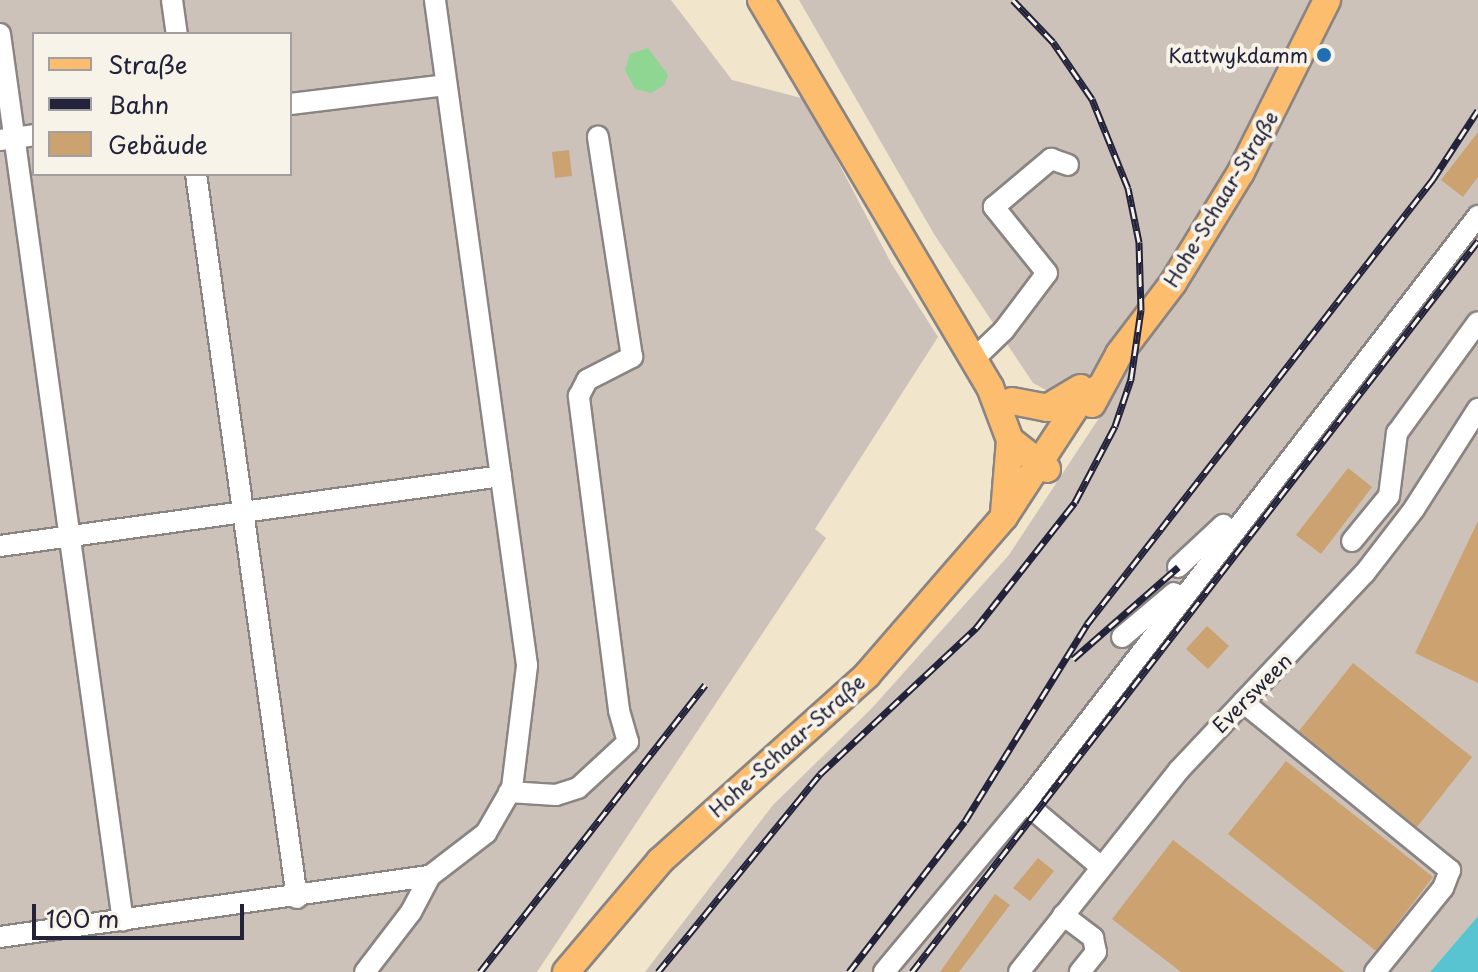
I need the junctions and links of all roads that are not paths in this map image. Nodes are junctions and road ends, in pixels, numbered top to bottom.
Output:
1 (172, 0) edge
2 (435, 0) edge
3 (761, 0) edge
4 (1327, 0) edge
5 (177, 32) edge
6 (0, 34) edge
7 (446, 85) junction
8 (292, 104) edge
9 (16, 137) edge
10 (598, 137) dead end
11 (1068, 165) dead end
12 (196, 176) edge
13 (1478, 216) edge
14 (1478, 322) edge
15 (1119, 354) junction
16 (974, 359) junction
17 (990, 387) junction
18 (1012, 401) junction
19 (1478, 409) edge
20 (1010, 440) junction
21 (1046, 461) junction
22 (501, 476) junction
23 (1275, 476) junction
24 (243, 512) junction
25 (1004, 517) junction
26 (70, 536) junction
27 (1352, 541) dead end
28 (0, 546) edge
29 (1208, 564) junction
30 (1178, 567) dead end
31 (1122, 637) dead end
32 (1243, 702) junction
33 (509, 792) junction
34 (1030, 797) junction
35 (1101, 867) junction
36 (430, 876) junction
37 (297, 898) junction
38 (1063, 915) junction
39 (123, 921) junction
40 (0, 937) edge
41 (365, 972) edge
42 (566, 972) edge
43 (884, 972) edge
44 (1019, 972) edge
45 (1080, 972) edge
46 (1375, 972) edge

1 - 5 street
2 - 7 street
3 - 16 main road
4 - 15 main road, Hohe-Schaar-Straße
6 - 9 street
7 - 8 street
7 - 22 street
9 - 26 street
10 - 33 street
11 - 16 street
12 - 24 street
13 - 23 street
14 - 27 street
15 - 18 main road
15 - 21 main road, Hohe-Schaar-Straße
16 - 17 main road
17 - 18 main road
17 - 20 main road
18 - 21 main road
19 - 32 street, Eversween
20 - 21 main road
20 - 25 main road
21 - 25 main road, Hohe-Schaar-Straße
22 - 24 street
22 - 33 street
23 - 29 street
23 - 30 street
24 - 26 street
24 - 37 street
25 - 42 main road, Hohe-Schaar-Straße
26 - 28 street
26 - 39 street
29 - 31 street
29 - 34 street
32 - 35 street, Eversween
32 - 46 street
33 - 36 street
34 - 35 street
34 - 43 street
35 - 38 street, Eversween
36 - 37 street
36 - 41 street
37 - 39 street
38 - 44 street, Eversween
38 - 45 street
39 - 40 street

